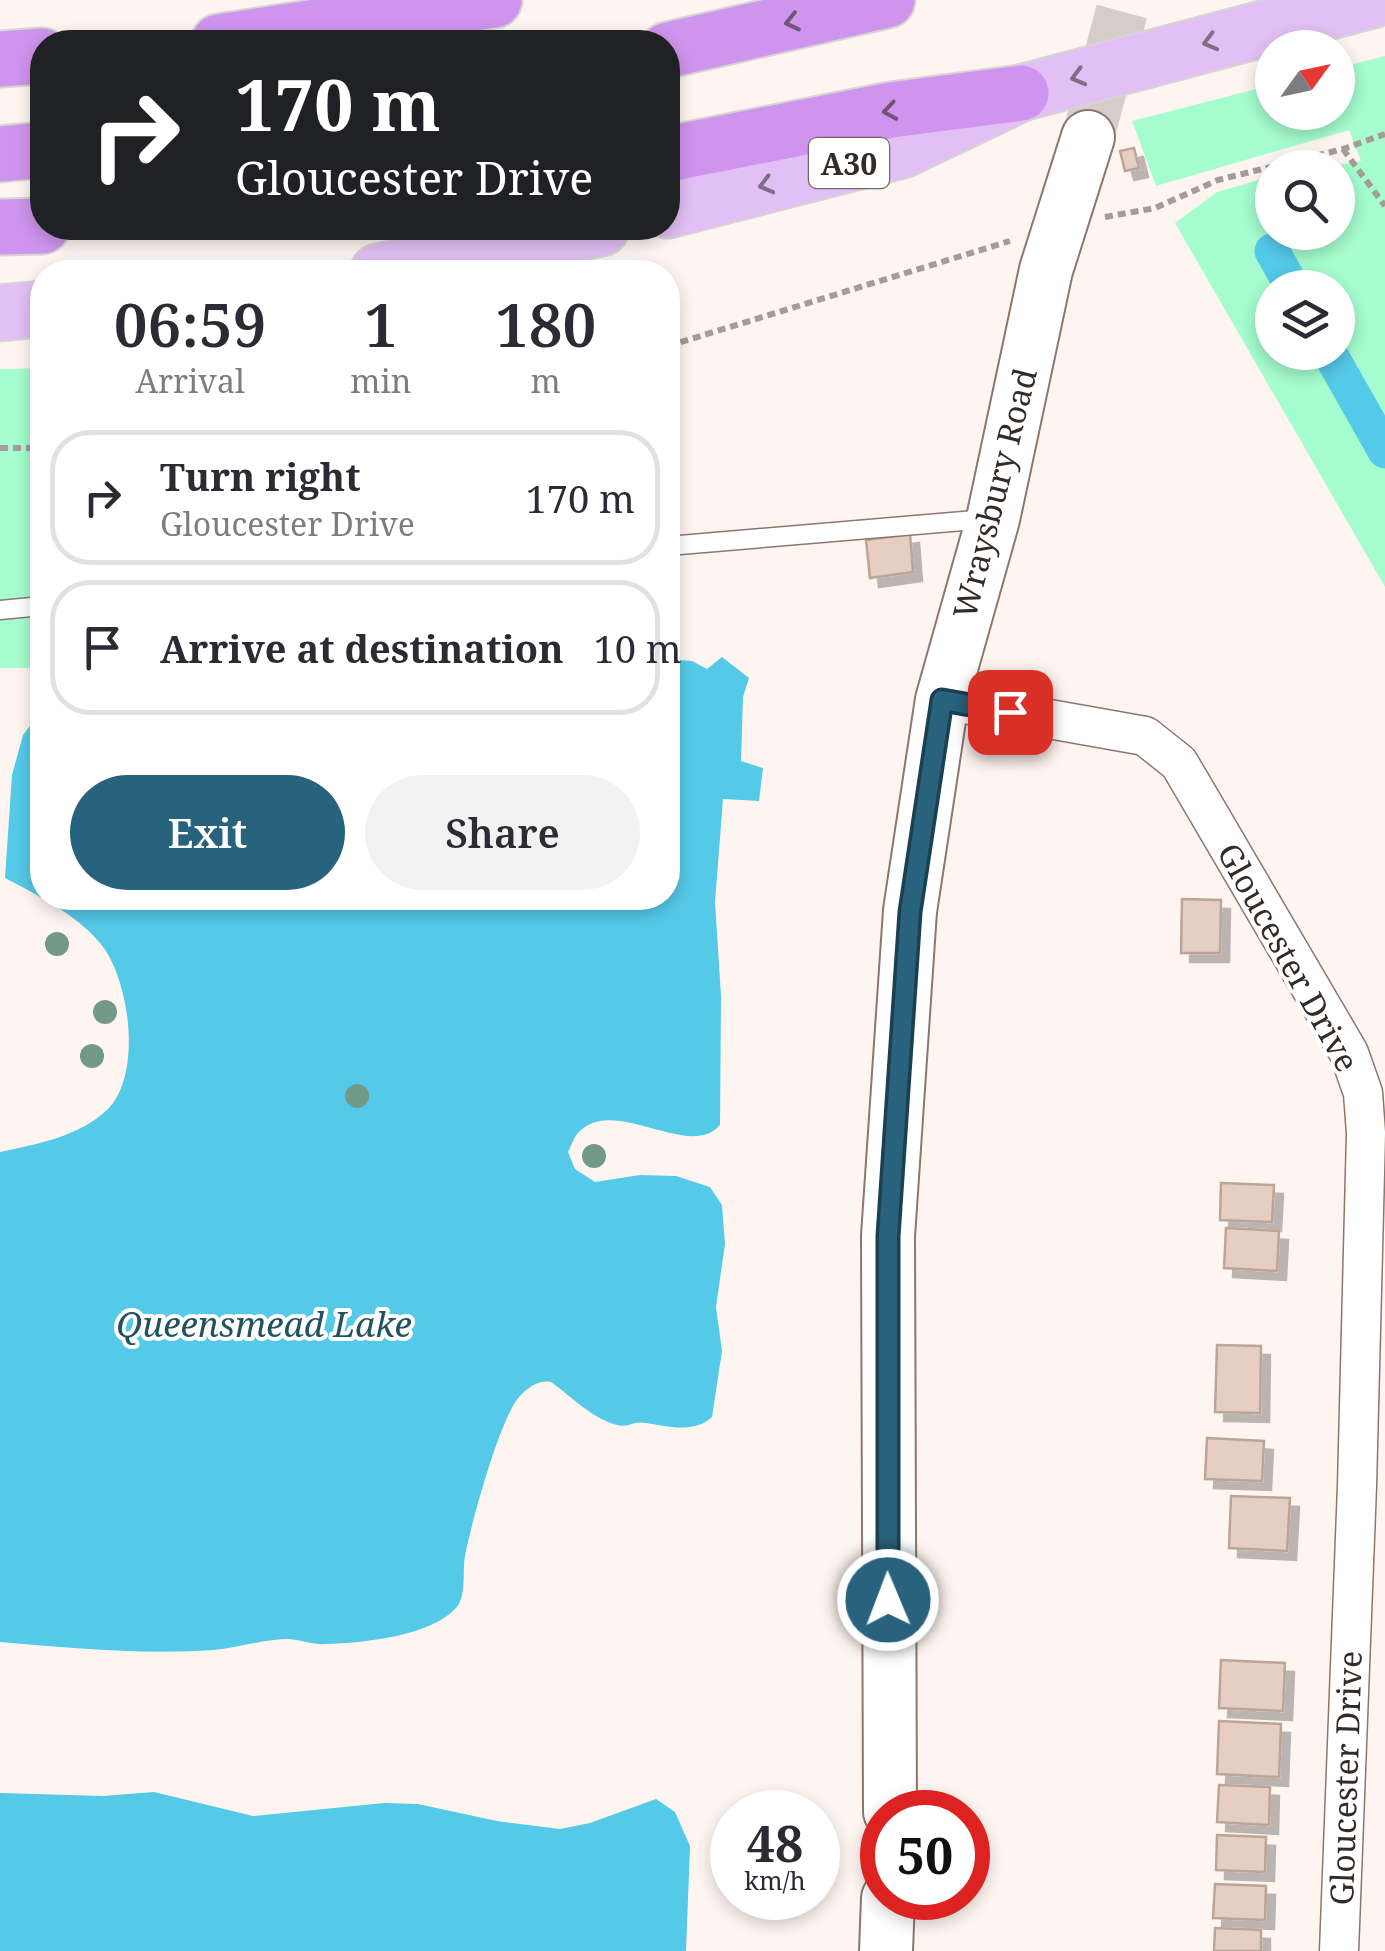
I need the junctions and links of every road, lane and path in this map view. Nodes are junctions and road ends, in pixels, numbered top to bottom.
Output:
1 (494, 0) edge
2 (886, 0) edge
3 (1372, 0) edge
4 (298, 30) edge
5 (680, 47) edge
6 (30, 57) edge
7 (0, 59) edge
8 (1021, 93) junction
9 (1385, 134) edge
10 (1088, 137) tunnel mouth
11 (1343, 148) junction
12 (30, 151) edge
13 (680, 152) edge
14 (0, 154) edge
15 (1385, 206) edge
16 (680, 207) edge
17 (30, 226) edge
18 (1060, 226) junction
19 (0, 227) edge
20 (540, 240) edge
21 (439, 260) edge
22 (30, 310) edge
23 (0, 313) edge
24 (680, 342) edge
25 (0, 448) edge
26 (30, 448) edge
27 (993, 519) junction
28 (680, 545) edge
29 (30, 607) edge
30 (0, 610) edge
31 (942, 700) junction
32 (890, 1790) edge
33 (887, 1920) edge
34 (886, 1951) edge
35 (1338, 1951) edge

1 - 4 highway
2 -> 5 highway
3 -> 8 main road, A30
6 - 7 highway
8 -> 13 highway
8 -> 16 main road, A30
9 - 11 path
10 - 18 main road, Wraysbury Road
11 - 15 path
11 - 18 path
12 - 14 highway
17 - 19 highway
18 - 24 path
18 - 27 main road, Wraysbury Road
20 - 21 main road
22 - 23 main road
25 - 26 path
27 - 28 lane
27 - 31 main road, Wraysbury Road
29 - 30 lane
31 - 32 main road, Wraysbury Road
31 - 35 street, Gloucester Drive
33 - 34 main road

